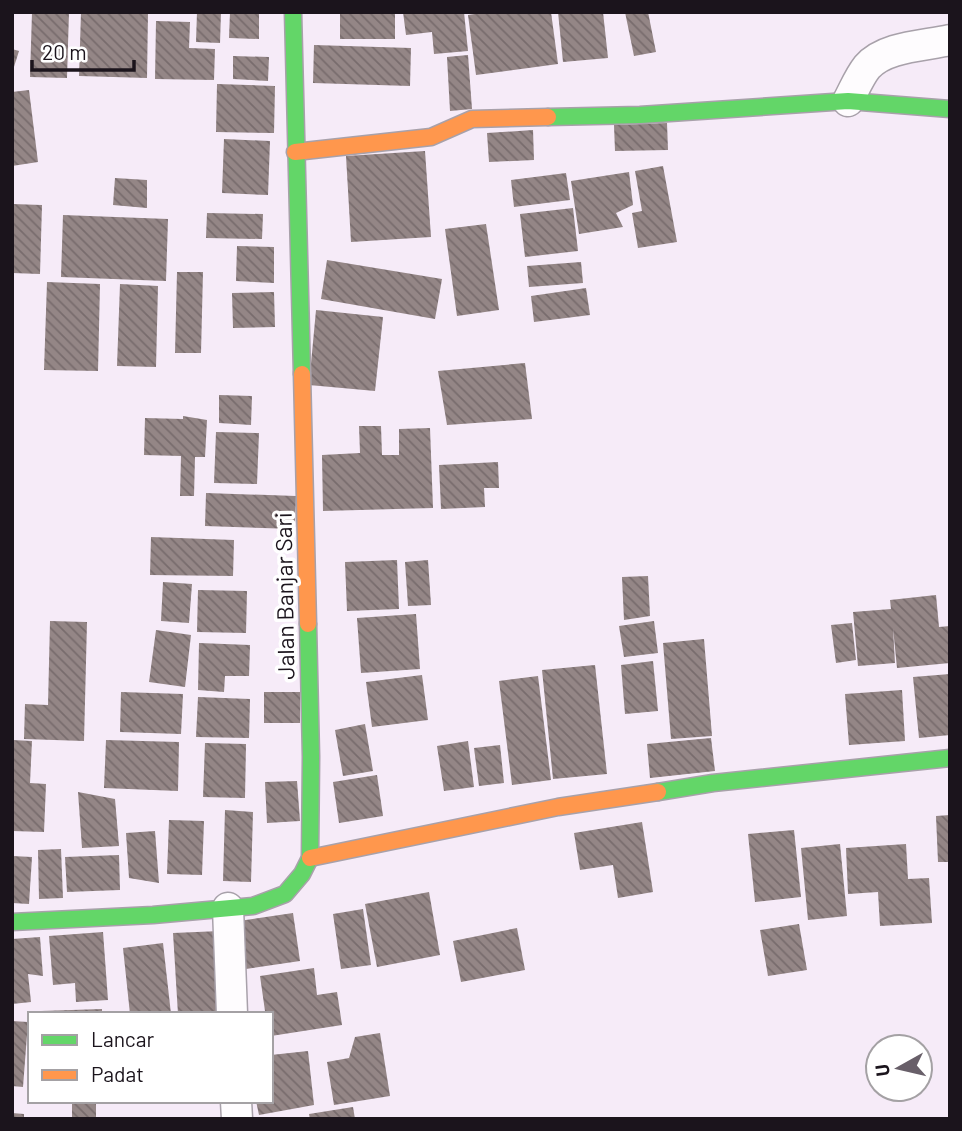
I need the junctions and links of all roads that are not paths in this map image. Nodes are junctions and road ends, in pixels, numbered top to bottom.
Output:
1 (293, 12) edge
2 (950, 40) edge
3 (848, 101) junction
4 (950, 109) edge
5 (295, 152) junction
6 (950, 758) edge
7 (310, 858) junction
8 (228, 908) junction
9 (12, 922) edge
10 (232, 1012) edge

1 - 5 street, Jalan Banjar Sari
2 - 3 street
3 - 4 street
3 - 5 street
5 - 7 street, Jalan Banjar Sari
6 - 7 street
7 - 8 street
8 - 9 street
8 - 10 street

